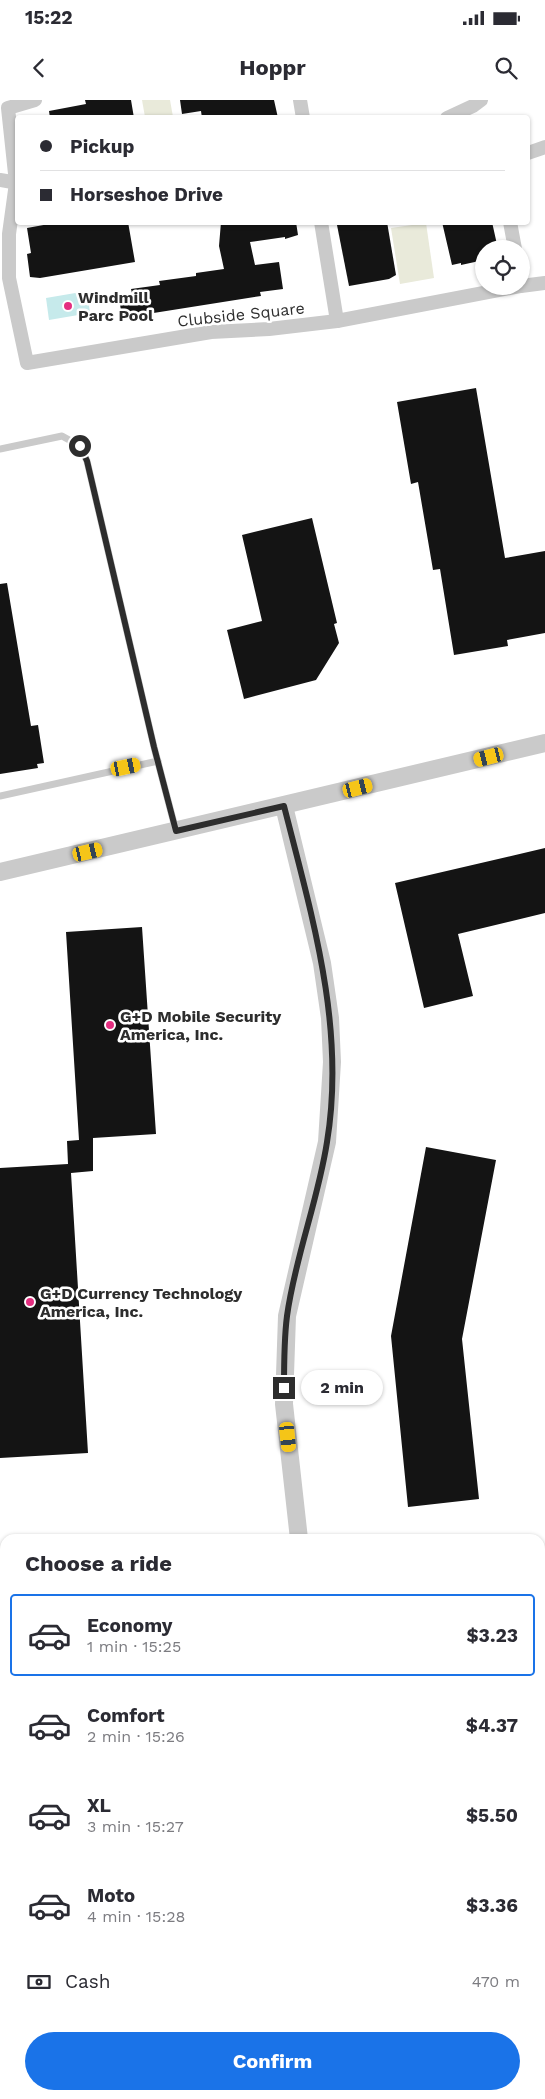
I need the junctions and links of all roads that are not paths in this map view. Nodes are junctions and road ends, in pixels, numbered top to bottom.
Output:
1 (35, 100) edge
2 (300, 100) edge
3 (481, 100) edge
4 (7, 104) edge
5 (302, 115) edge
6 (454, 115) edge
7 (545, 147) edge
8 (530, 153) edge
9 (15, 167) edge
10 (0, 180) edge
11 (15, 183) edge
12 (15, 196) edge
13 (321, 225) edge
14 (511, 225) edge
15 (513, 240) edge
16 (545, 283) edge
17 (530, 284) edge
18 (475, 294) edge
19 (337, 321) junction
20 (0, 449) edge
21 (545, 743) edge
22 (158, 761) junction
23 (0, 796) edge
24 (284, 806) junction
25 (176, 831) junction
26 (0, 872) edge
27 (298, 1534) edge

1 - 4 street
2 - 5 street
3 - 6 street
4 - 9 street
7 - 8 street
10 - 11 street
12 - 19 street, Clubside Square
13 - 19 street
14 - 15 street
16 - 17 street, Clubside Square
18 - 19 street, Clubside Square
20 - 22 lane
21 - 24 street
22 - 23 lane
22 - 25 lane
24 - 25 street
24 - 27 street
25 - 26 street

